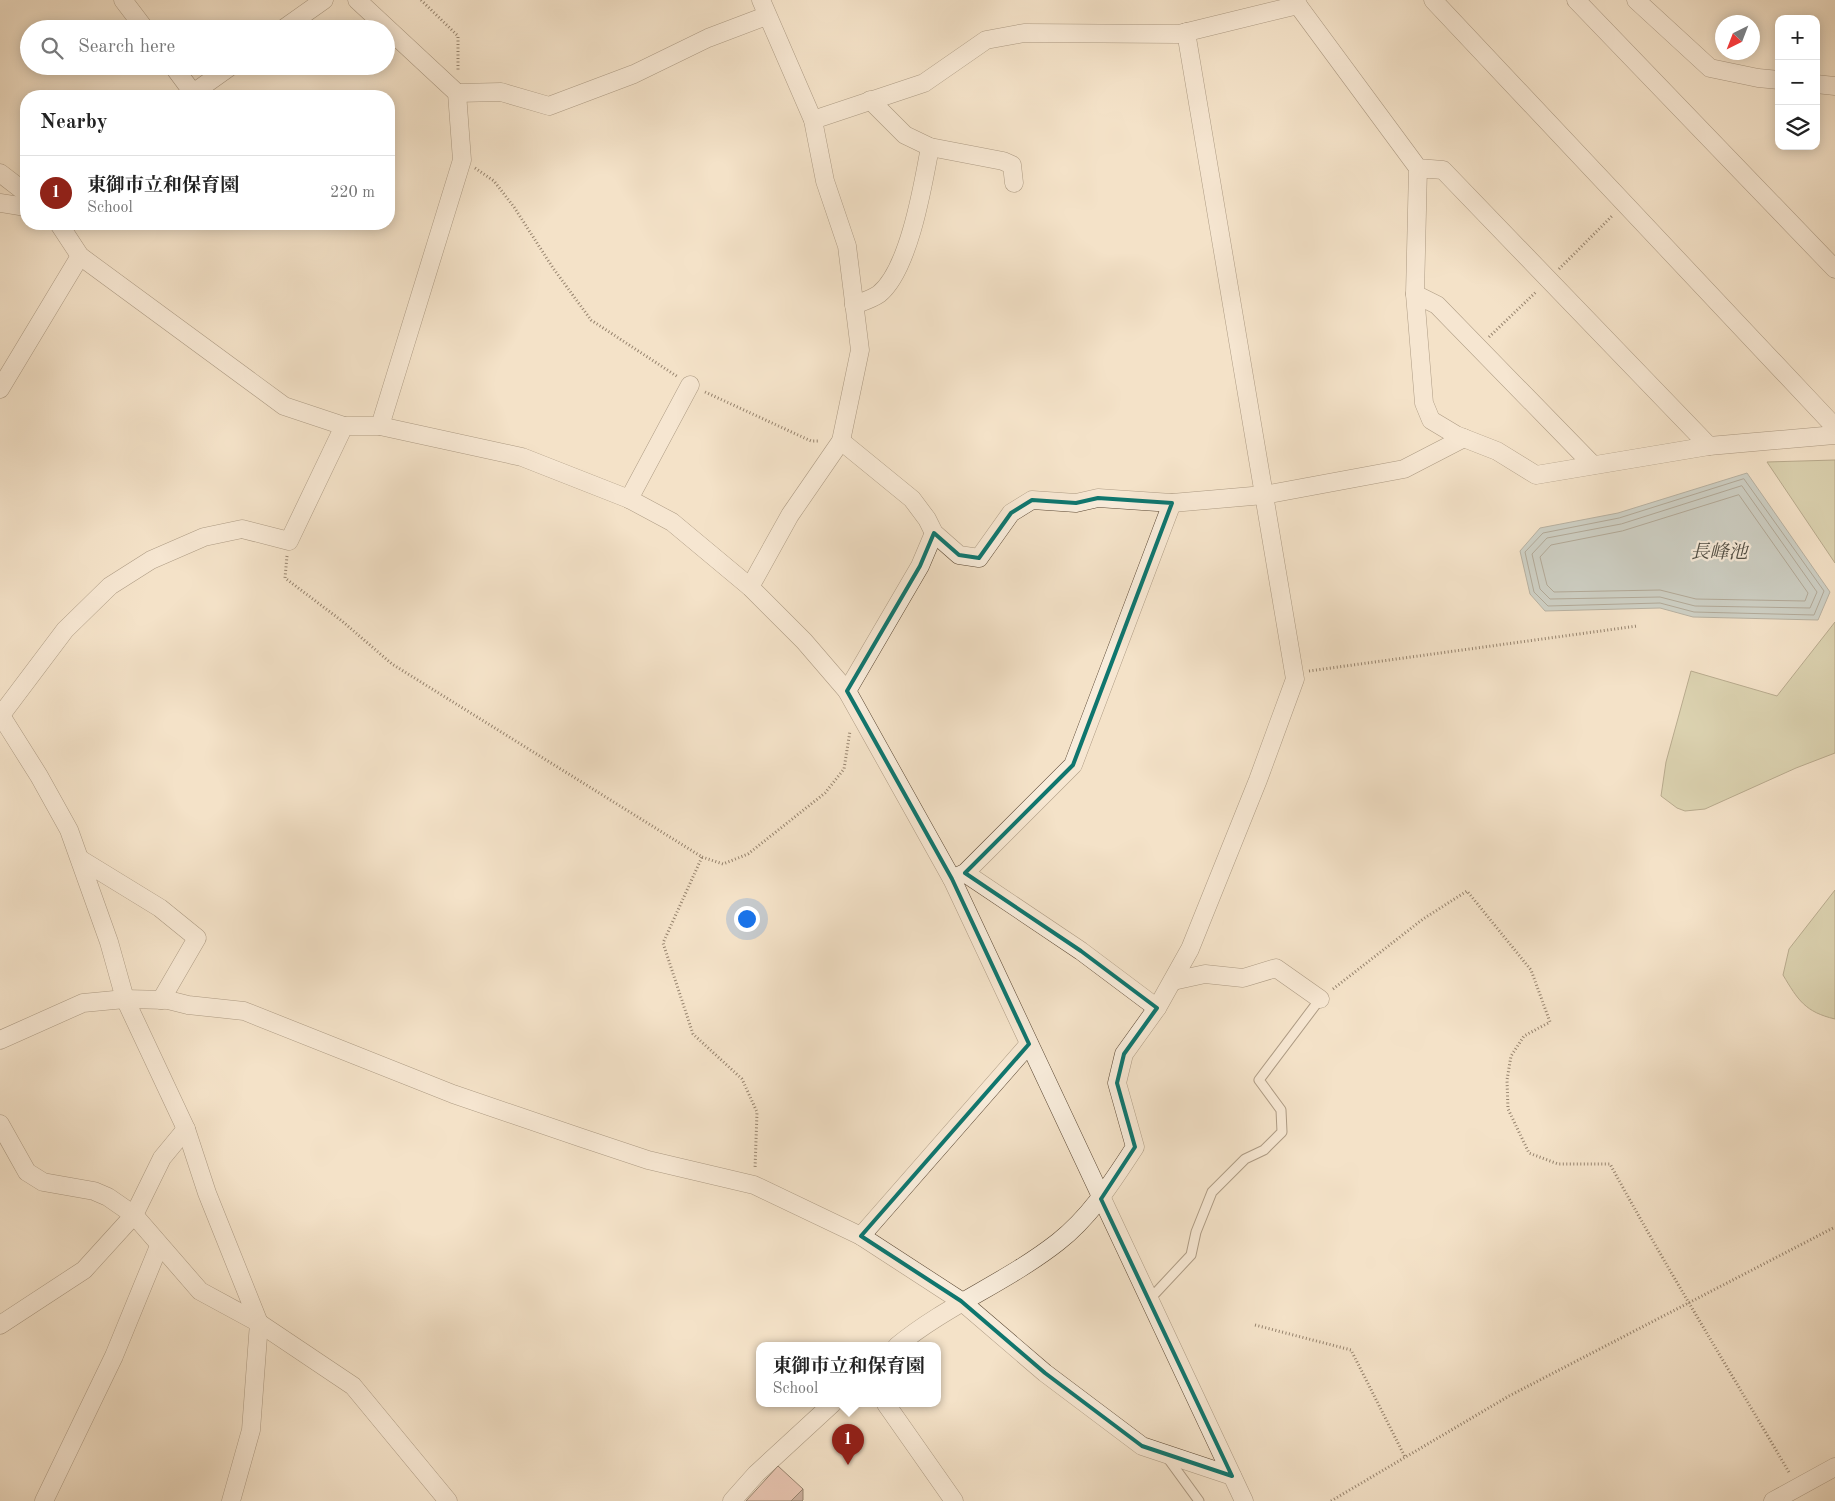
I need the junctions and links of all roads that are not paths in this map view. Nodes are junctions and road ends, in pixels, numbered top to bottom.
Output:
1 (123, 0) edge
2 (324, 0) edge
3 (357, 0) edge
4 (1433, 0) edge
5 (1576, 0) edge
6 (1636, 0) edge
7 (1296, 3) edge
8 (764, 8) edge
9 (138, 20) edge
10 (296, 20) edge
11 (379, 20) edge
12 (1186, 32) junction
13 (395, 35) edge
14 (179, 75) edge
15 (219, 75) edge
16 (1775, 79) edge
17 (1820, 84) edge
18 (1835, 86) edge
19 (188, 90) edge
20 (198, 90) edge
21 (457, 93) junction
22 (870, 100) junction
23 (813, 120) junction
24 (930, 147) junction
25 (1418, 168) junction
26 (0, 173) edge
27 (1014, 183) dead end
28 (20, 188) edge
29 (0, 203) edge
30 (20, 206) edge
31 (63, 230) edge
32 (80, 256) junction
33 (1835, 268) edge
34 (1415, 294) junction
35 (854, 305) junction
36 (690, 385) road end
37 (0, 389) edge
38 (344, 426) junction
39 (380, 426) junction
40 (1835, 427) edge
41 (1835, 435) edge
42 (1464, 438) junction
43 (841, 442) junction
44 (1709, 446) junction
45 (1594, 465) junction
46 (1264, 495) junction
47 (629, 499) junction
48 (1172, 503) junction
49 (934, 533) junction
50 (750, 587) junction
51 (847, 691) junction
52 (1, 715) edge
53 (80, 859) junction
54 (958, 876) junction
55 (1173, 981) junction
56 (125, 999) junction
57 (1320, 999) joint
58 (161, 1000) junction
59 (1157, 1008) junction
60 (0, 1040) edge
61 (1029, 1044) junction
62 (0, 1124) edge
63 (186, 1129) junction
64 (1101, 1199) junction
65 (134, 1215) junction
66 (861, 1236) junction
67 (158, 1246) junction
68 (1149, 1300) junction
69 (961, 1301) junction
70 (259, 1323) junction
71 (0, 1325) edge
72 (902, 1342) edge
73 (829, 1407) edge
74 (888, 1407) edge
75 (1164, 1453) junction
76 (1835, 1467) edge
77 (1232, 1476) junction
78 (44, 1501) edge
79 (231, 1501) edge
80 (448, 1501) edge
81 (732, 1501) edge
82 (954, 1501) edge
83 (1199, 1501) edge
84 (1244, 1501) edge
85 (1773, 1501) edge

1 - 9 street
2 - 10 street
3 - 11 street
4 - 40 street
5 - 33 street
6 - 16 street
7 - 12 street
7 - 25 street
8 - 21 street
8 - 23 street
12 - 22 street
12 - 46 street
13 - 21 street
14 - 19 street
15 - 20 street
17 - 18 street
21 - 39 street
22 - 23 street
22 - 24 street
23 - 35 street
24 - 27 street
24 - 35 street
25 - 34 street
25 - 44 street
26 - 28 street
29 - 30 street
31 - 32 street
32 - 37 street
32 - 38 street
34 - 42 street
34 - 45 street
35 - 43 street
36 - 47 street
38 - 39 street
38 - 52 street
39 - 47 street
41 - 44 street
42 - 45 street
42 - 46 street
43 - 49 street
43 - 50 street
44 - 45 street
46 - 48 street
46 - 55 street
47 - 50 street
48 - 49 street
48 - 54 street
49 - 51 street
50 - 51 street
51 - 54 street
52 - 53 street
53 - 56 street
53 - 58 street
54 - 59 street
54 - 61 street
55 - 57 street
55 - 59 street
56 - 58 street
56 - 60 street
56 - 63 street
57 - 68 lane
58 - 66 street
59 - 64 street
61 - 64 street
61 - 66 street
62 - 65 street
63 - 65 street
63 - 70 street
64 - 68 street
64 - 69 street
65 - 67 street
65 - 71 street
66 - 69 street
67 - 70 street
67 - 78 street
68 - 77 street
69 - 72 street
69 - 75 street
70 - 79 street
70 - 80 street
73 - 81 street
74 - 82 street
75 - 77 street
75 - 83 lane
76 - 85 street
77 - 84 street

